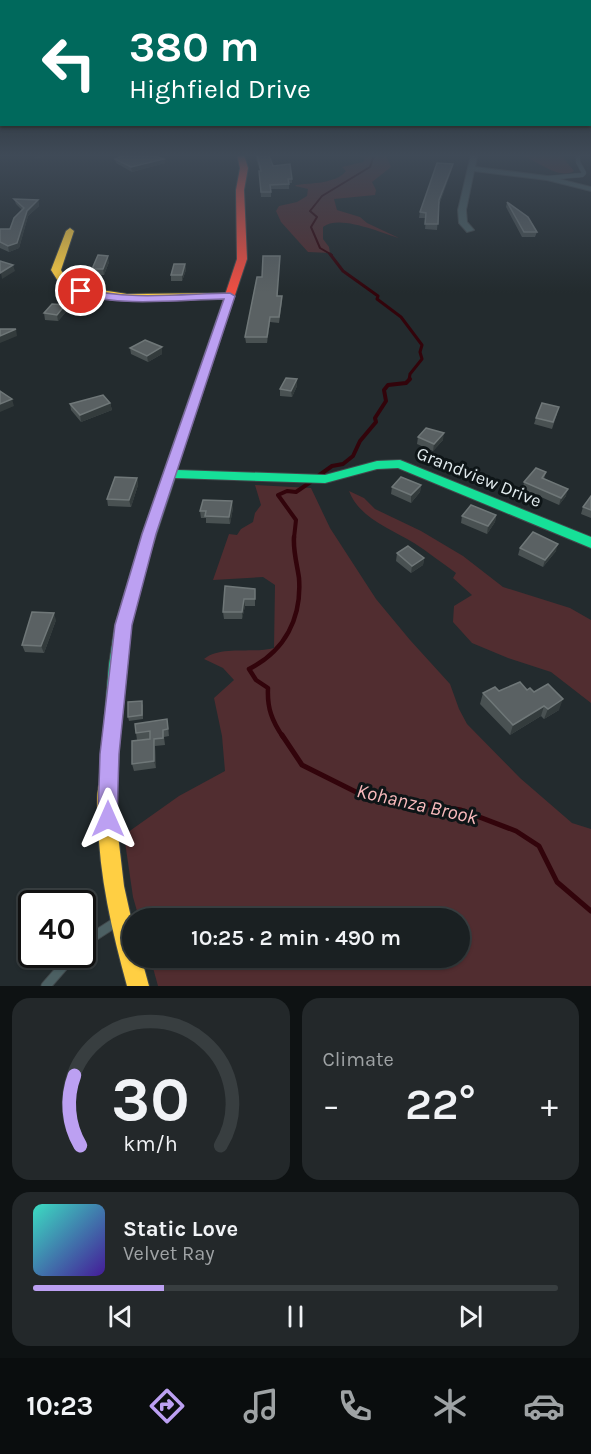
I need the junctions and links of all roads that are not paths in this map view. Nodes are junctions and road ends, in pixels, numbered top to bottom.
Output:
1 (240, 201) edge
2 (464, 201) edge
3 (470, 230) dead end
4 (70, 231) dead end
5 (230, 296) junction
6 (171, 474) junction
7 (591, 543) edge
8 (119, 921) junction
9 (96, 934) edge
10 (62, 968) edge
11 (46, 986) edge
12 (138, 986) edge

1 - 5 street
2 - 3 street
4 - 5 street
5 - 6 street
6 - 7 street, Grandview Drive
6 - 8 street
8 - 9 lane
8 - 12 street
10 - 11 lane

